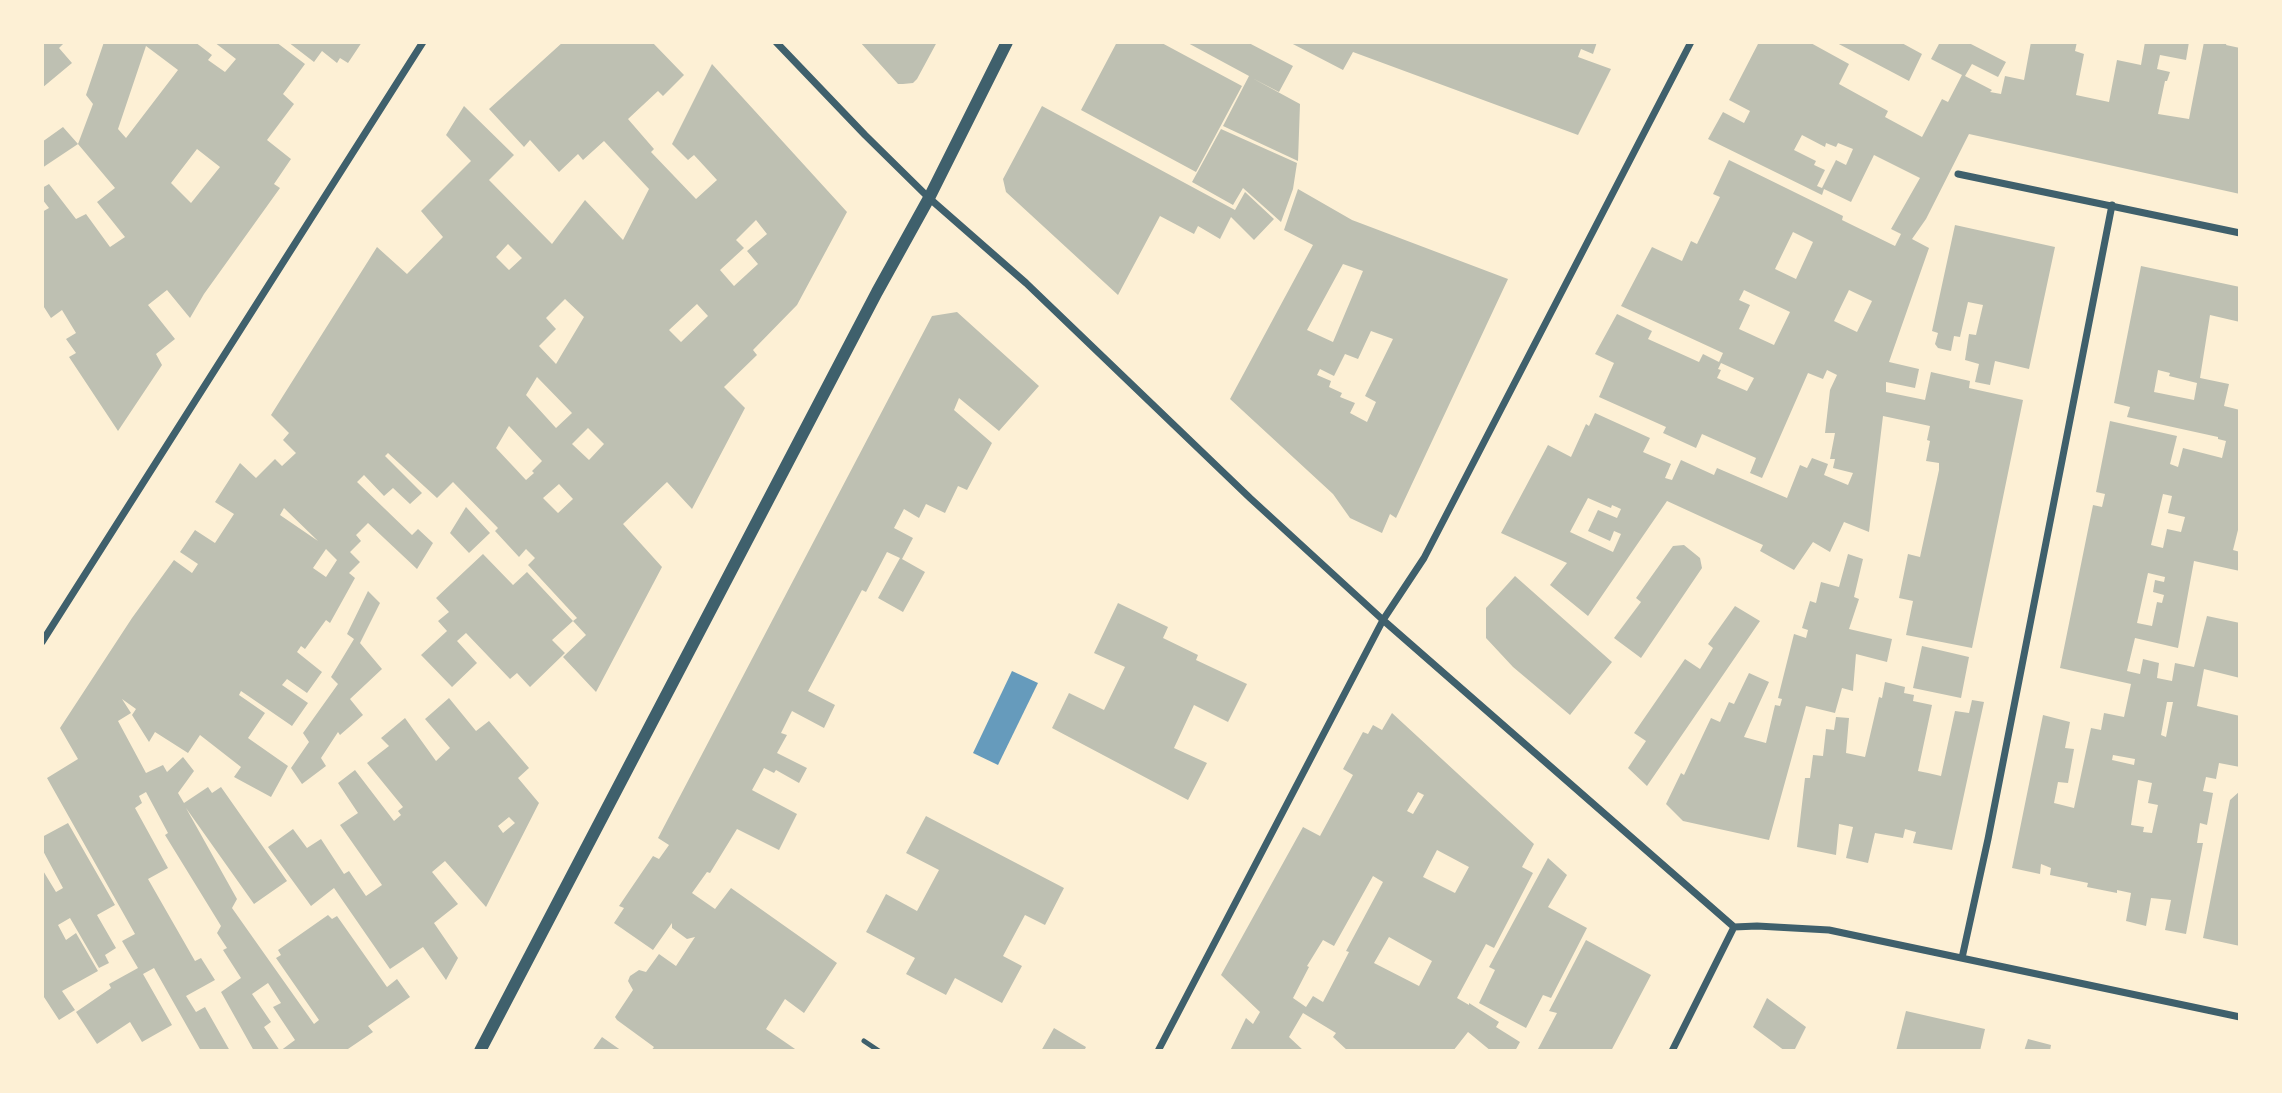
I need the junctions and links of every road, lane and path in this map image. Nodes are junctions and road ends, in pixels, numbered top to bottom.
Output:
1 (423, 42) edge
2 (776, 42) edge
3 (1007, 42) edge
4 (1690, 42) edge
5 (1958, 174) dead end
6 (929, 198) junction
7 (2112, 205) junction
8 (2240, 233) edge
9 (1382, 620) junction
10 (42, 642) edge
11 (1734, 927) junction
12 (1962, 958) junction
13 (2240, 1017) edge
14 (864, 1041) dead end
15 (480, 1051) edge
16 (879, 1051) edge
17 (1158, 1051) edge
18 (1672, 1051) edge

1 - 10 street
2 - 6 street
3 - 6 street
4 - 9 street
5 - 7 street
6 - 9 street
6 - 15 street
7 - 8 street
7 - 12 street
9 - 11 street
9 - 17 street
11 - 12 street
11 - 18 street
12 - 13 street
14 - 16 lane

